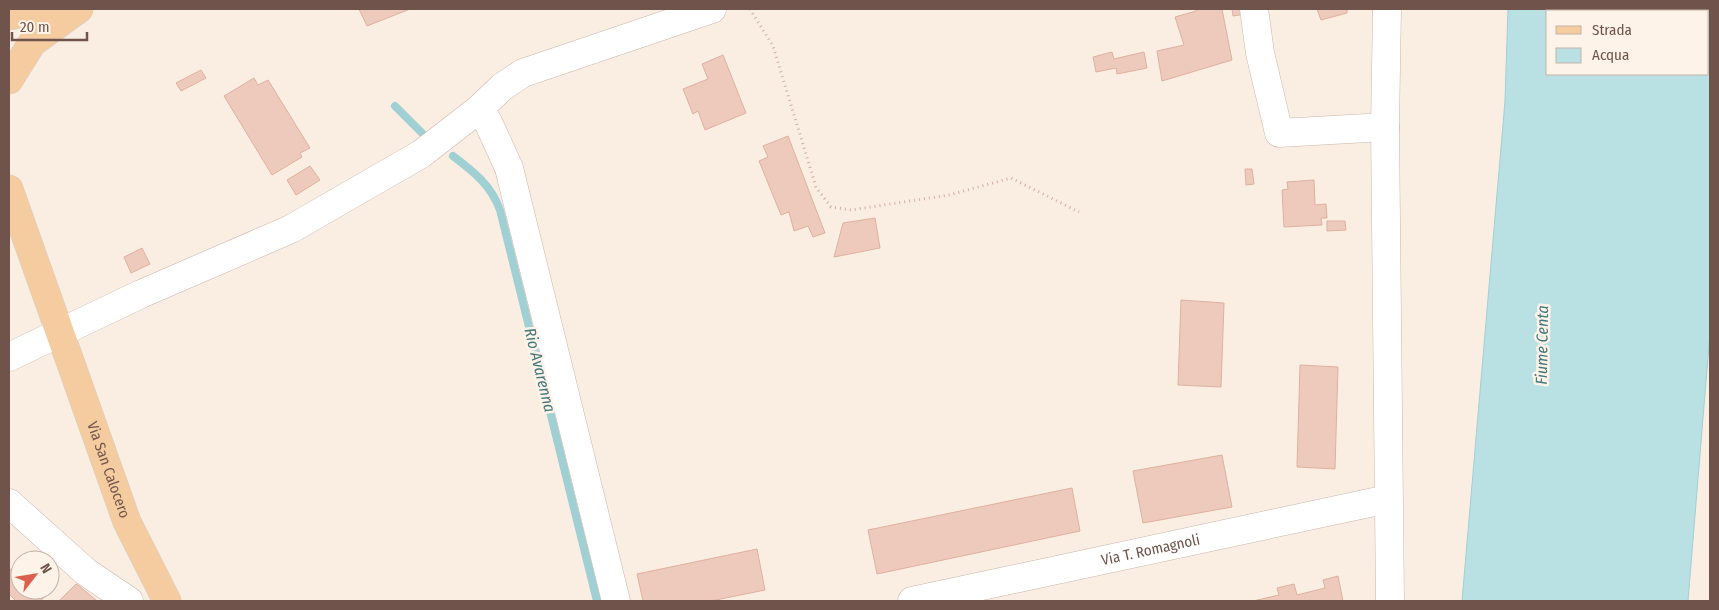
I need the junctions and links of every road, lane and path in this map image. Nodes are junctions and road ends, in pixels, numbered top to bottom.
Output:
1 (54, 9) edge
2 (79, 9) edge
3 (712, 9) edge
4 (750, 9) edge
5 (1254, 9) edge
6 (1387, 9) edge
7 (11, 13) edge
8 (20, 46) edge
9 (9, 80) edge
10 (479, 109) junction
11 (1385, 127) junction
12 (9, 189) edge
13 (1080, 212) dead end
14 (60, 334) junction
15 (9, 357) edge
16 (1388, 500) junction
17 (9, 503) edge
18 (129, 601) edge
19 (166, 601) edge
20 (616, 601) edge
21 (912, 601) edge
22 (1390, 601) edge

1 - 7 main road
2 - 8 main road
3 - 10 street
4 - 13 path
5 - 11 street
6 - 11 street
8 - 9 main road
10 - 14 street
10 - 20 street
11 - 16 street
12 - 14 main road, Via San Calocero
14 - 15 street
14 - 19 main road, Via San Calocero
16 - 21 street, Via T. Romagnoli
16 - 22 street
17 - 18 street

